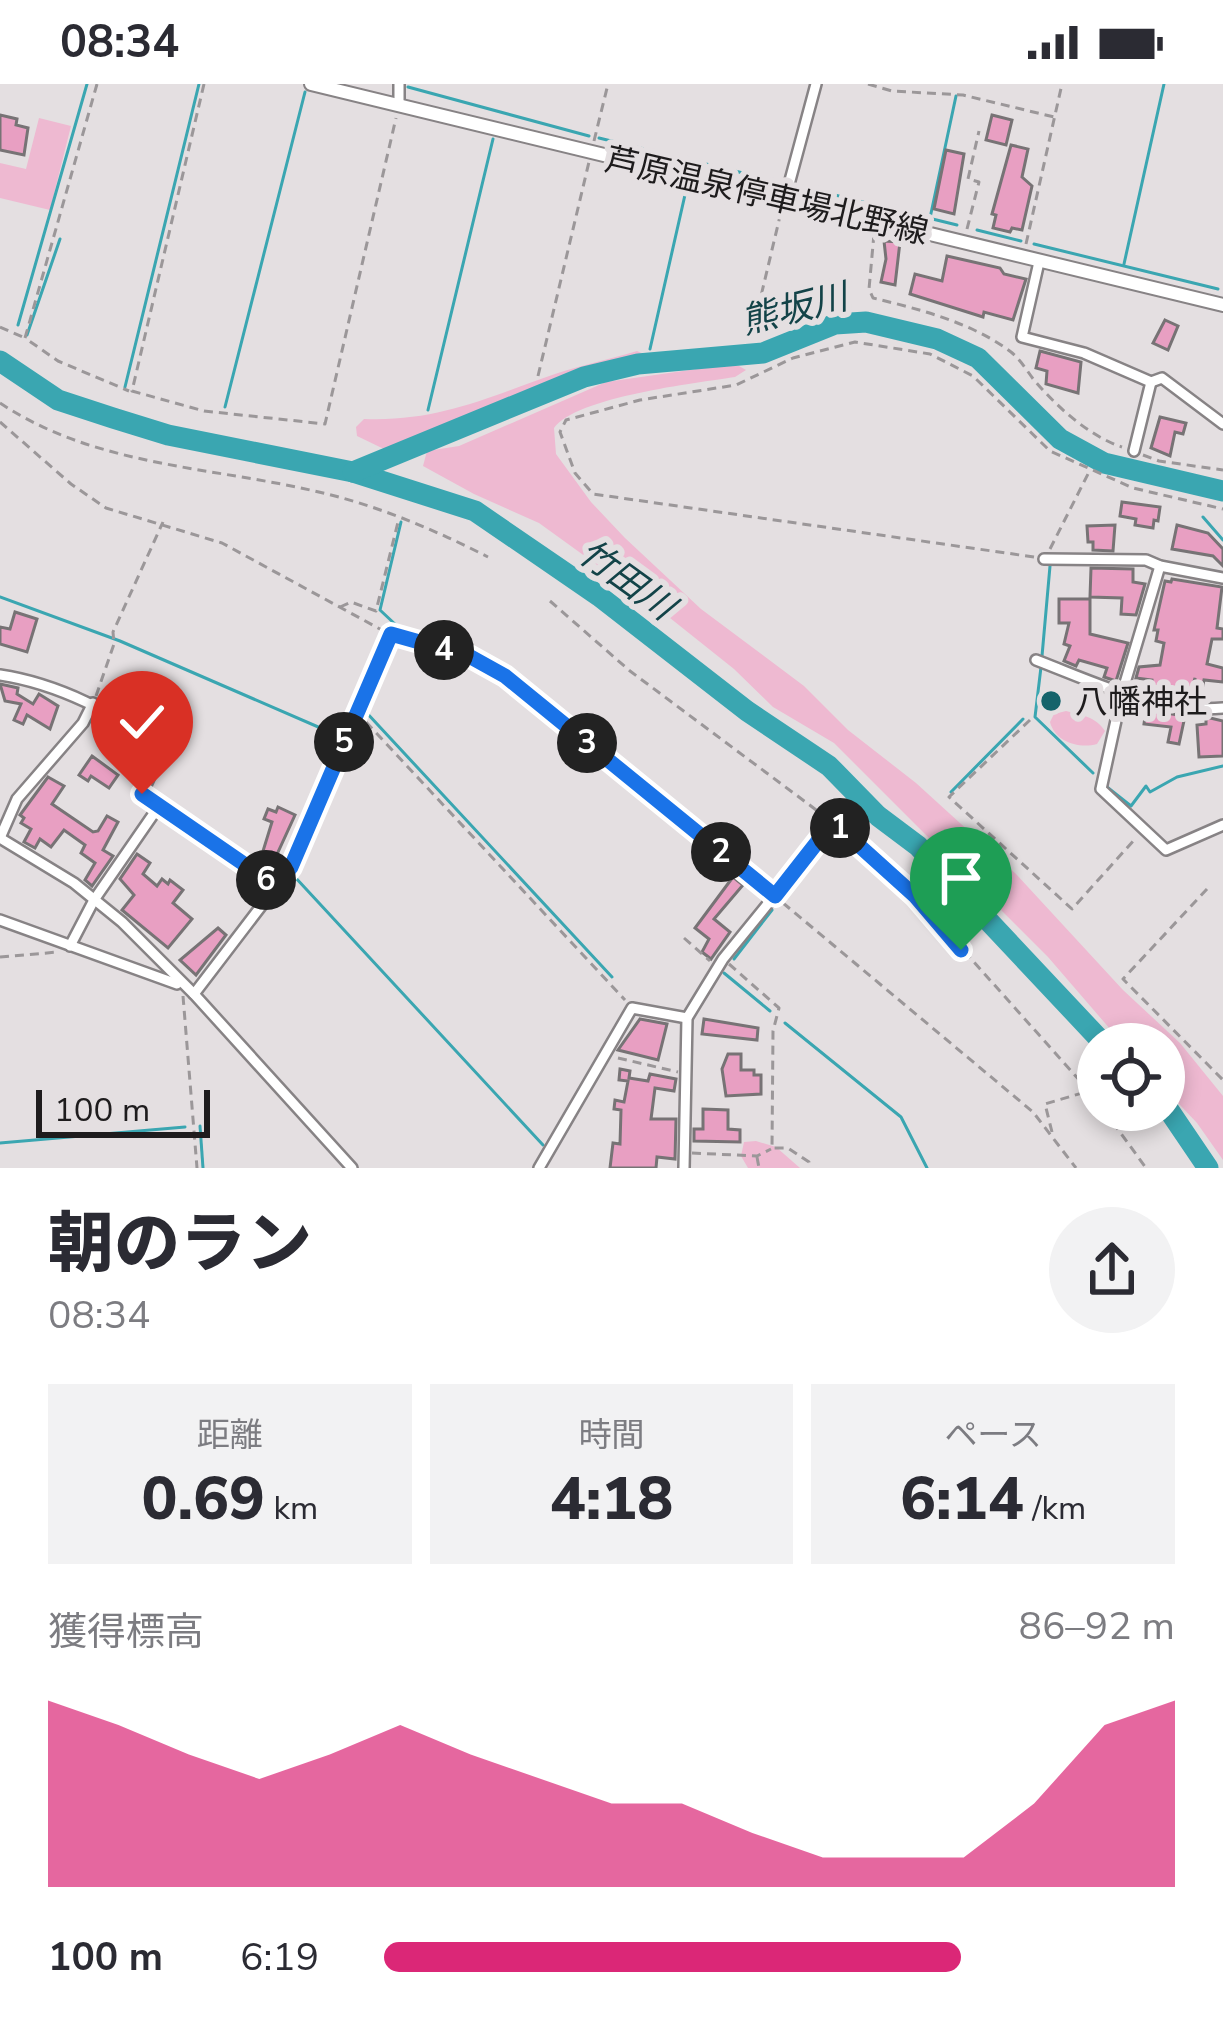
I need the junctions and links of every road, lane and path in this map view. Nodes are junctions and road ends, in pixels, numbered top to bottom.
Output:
1 (97, 84) edge
2 (204, 84) edge
3 (311, 84) edge
4 (399, 84) edge
5 (608, 84) edge
6 (816, 84) edge
7 (868, 84) edge
8 (906, 84) edge
9 (1062, 84) edge
10 (904, 92) junction
11 (399, 104) junction
12 (1054, 117) junction
13 (979, 131) dead end
14 (591, 153) junction
15 (785, 199) junction
16 (876, 221) junction
17 (963, 242) junction
18 (1023, 257) junction
19 (1039, 262) junction
20 (1223, 305) edge
21 (0, 327) edge
22 (25, 338) junction
23 (751, 338) dead end
24 (538, 376) dead end
25 (1151, 382) junction
26 (132, 392) junction
27 (0, 403) edge
28 (0, 422) edge
29 (1223, 424) edge
30 (1134, 451) junction
31 (1090, 470) junction
32 (1223, 470) edge
33 (1223, 509) edge
34 (400, 517) junction
35 (163, 522) junction
36 (488, 557) dead end
37 (1045, 559) junction
38 (1160, 566) junction
39 (1223, 578) edge
40 (550, 602) dead end
41 (337, 608) junction
42 (391, 634) junction
43 (1036, 660) dead end
44 (0, 675) edge
45 (1122, 693) junction
46 (93, 703) junction
47 (1223, 708) edge
48 (357, 712) junction
49 (1030, 720) dead end
50 (159, 806) junction
51 (833, 822) junction
52 (1223, 825) edge
53 (1144, 828) junction
54 (276, 886) junction
55 (1207, 889) dead end
56 (775, 896) junction
57 (94, 900) junction
58 (0, 920) edge
59 (684, 938) dead end
60 (75, 948) junction
61 (0, 957) edge
62 (720, 963) junction
63 (182, 986) junction
64 (194, 994) junction
65 (632, 1009) junction
66 (687, 1018) junction
67 (604, 1055) junction
68 (685, 1073) junction
69 (1077, 1076) edge
70 (1223, 1080) edge
71 (1077, 1094) edge
72 (1119, 1131) edge
73 (1052, 1136) junction
74 (772, 1148) junction
75 (684, 1152) junction
76 (757, 1156) junction
77 (197, 1168) edge
78 (352, 1168) edge
79 (539, 1168) edge
80 (684, 1168) edge
81 (759, 1168) edge
82 (810, 1168) edge
83 (1076, 1168) edge
84 (1146, 1168) edge

1 - 22 path
2 - 26 path
3 - 11 main road, 芦原温泉停車場北野線
4 - 11 street
5 - 14 path
6 - 15 street
7 - 10 path
8 - 10 path
9 - 12 path
10 - 12 path
11 - 14 main road, 芦原温泉停車場北野線
11 - 26 path
12 - 18 path
13 - 17 path
14 - 15 main road, 芦原温泉停車場北野線
14 - 24 path
15 - 16 main road, 芦原温泉停車場北野線
15 - 23 path
16 - 17 main road, 芦原温泉停車場北野線
16 - 30 path
17 - 18 main road, 芦原温泉停車場北野線
18 - 19 main road, 芦原温泉停車場北野線
19 - 20 main road, 芦原温泉停車場北野線
19 - 25 street
21 - 22 path
22 - 26 path
25 - 29 street
25 - 30 street
27 - 34 path
28 - 35 path
30 - 32 path
31 - 33 path
31 - 37 path
31 - 37 path
34 - 36 path
34 - 41 path
35 - 41 path
35 - 46 path
37 - 38 street
38 - 39 street
38 - 45 street
40 - 51 path
41 - 42 path
42 - 48 path
42 - 56 path
43 - 45 street
44 - 46 street
45 - 47 street
45 - 53 street
46 - 50 street
46 - 57 street
48 - 54 street
48 - 65 path
49 - 53 path
50 - 54 street
50 - 57 street
51 - 56 path
51 - 69 path
52 - 53 street
54 - 64 street
55 - 70 path
56 - 62 street
56 - 73 path
57 - 60 street
57 - 63 street
58 - 60 street
59 - 62 path
60 - 61 path
60 - 63 street
62 - 66 street
62 - 74 path
63 - 64 street
63 - 77 path
64 - 78 street
65 - 66 street
65 - 67 street
66 - 68 street
67 - 68 path
67 - 79 street
68 - 75 street
71 - 73 path
72 - 84 path
73 - 83 path
74 - 76 path
74 - 82 path
75 - 76 path
75 - 80 street
76 - 81 path

